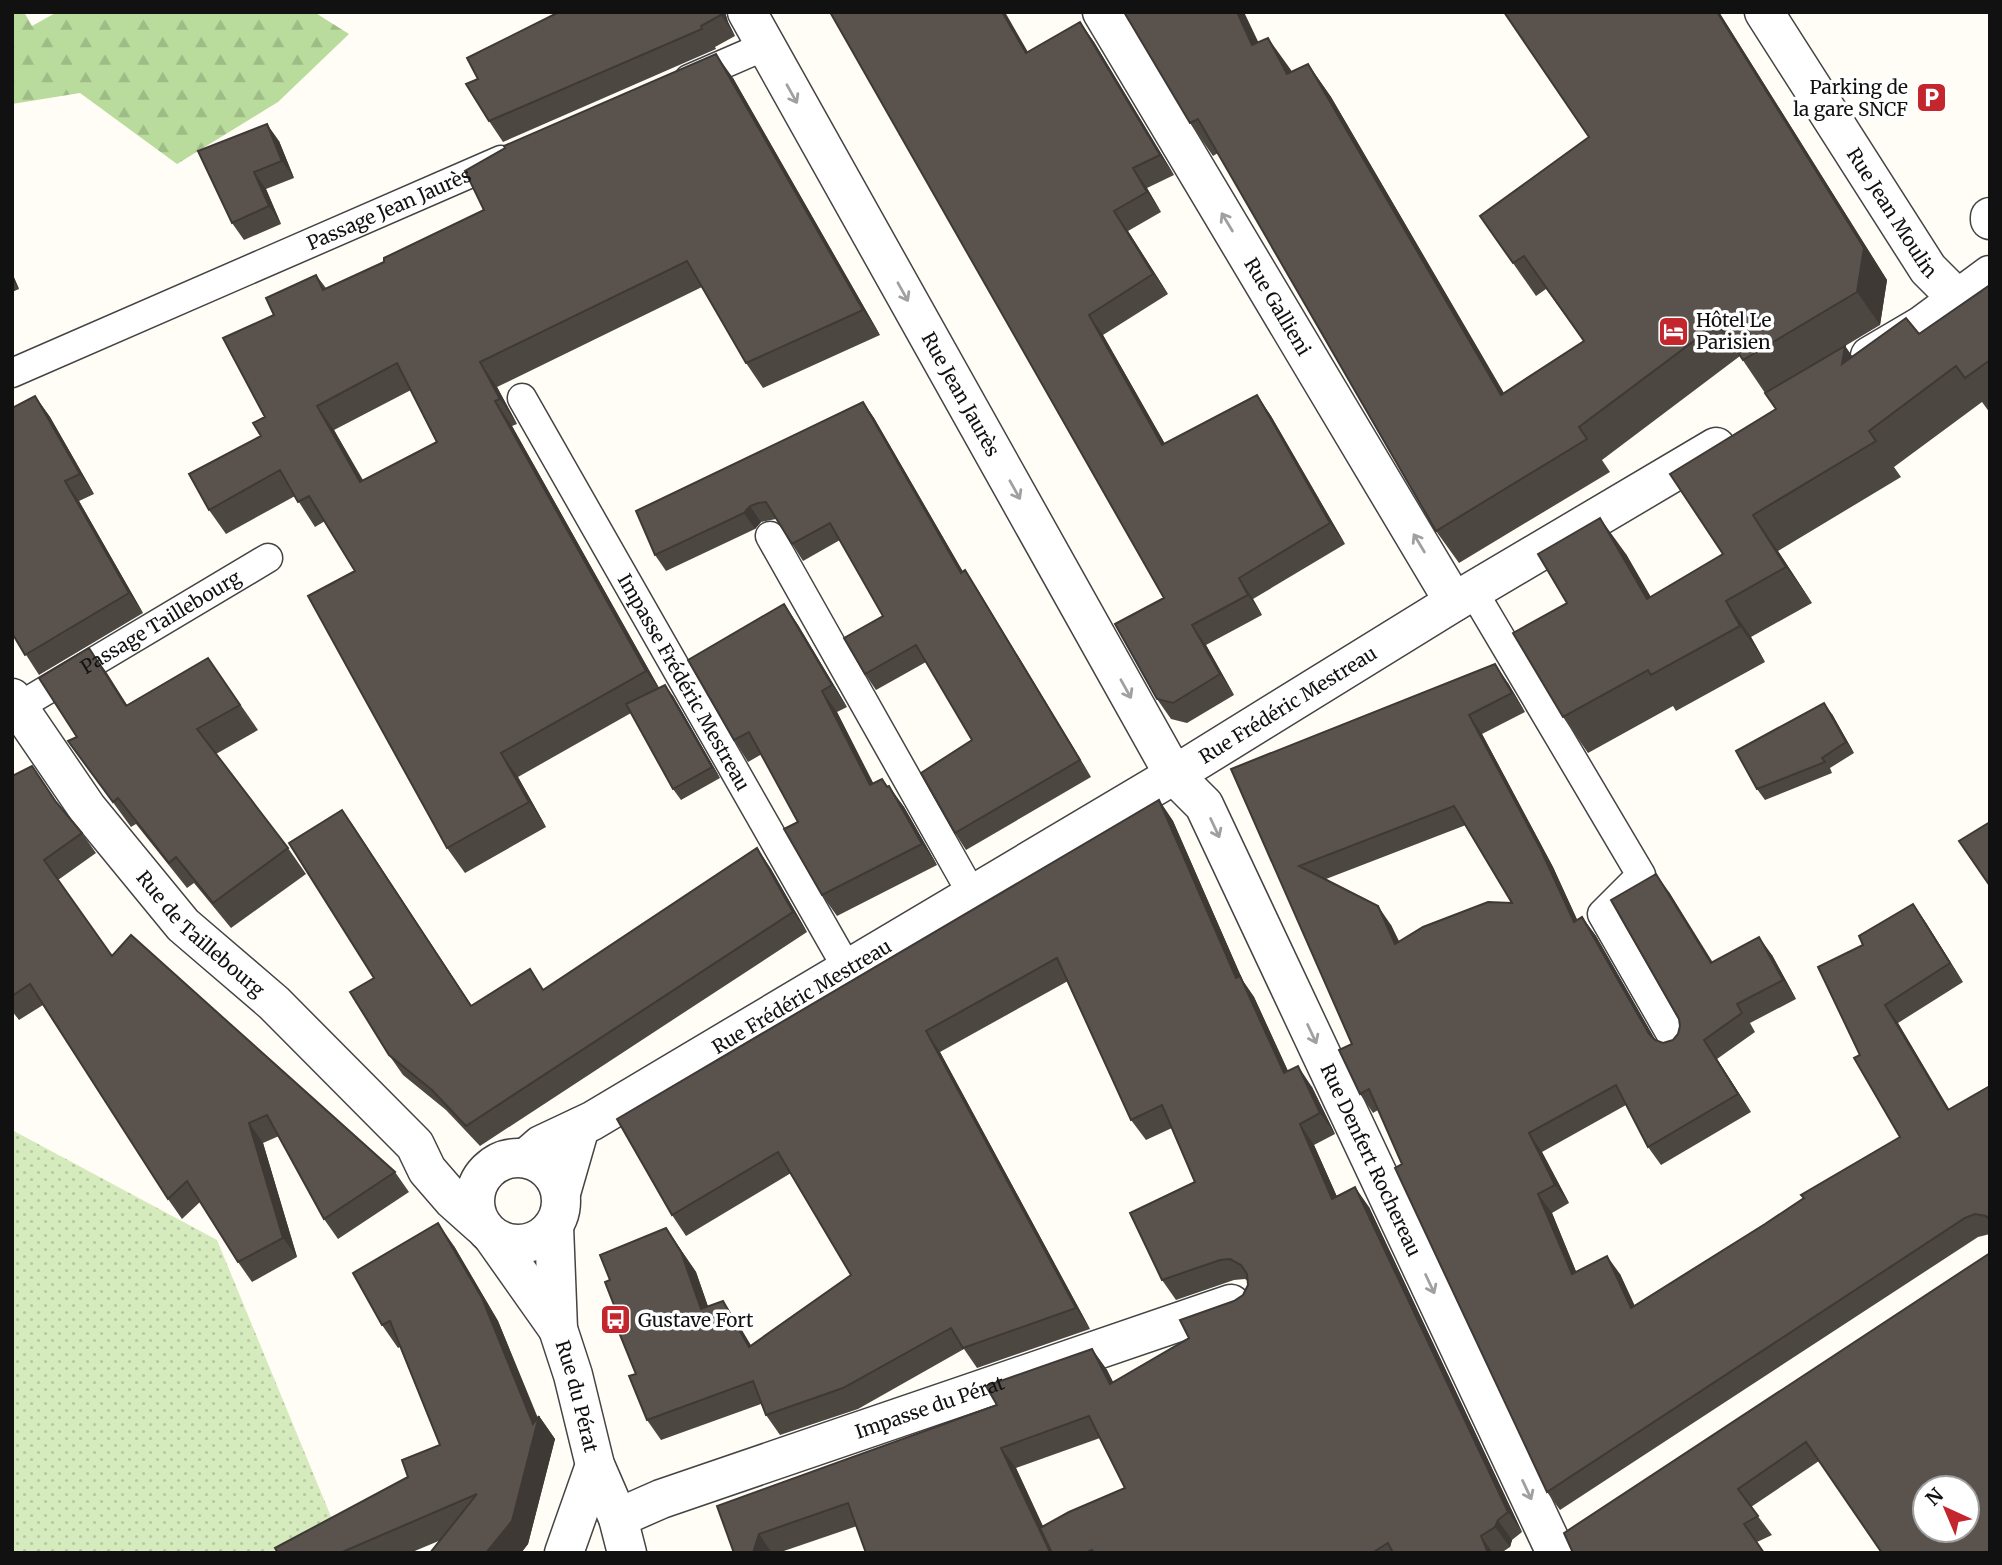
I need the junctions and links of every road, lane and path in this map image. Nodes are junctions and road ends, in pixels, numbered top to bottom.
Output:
1 (747, 12) edge
2 (1102, 12) edge
3 (1764, 12) edge
4 (765, 46) junction
5 (663, 90) edge
6 (522, 151) edge
7 (1990, 275) edge
8 (1959, 300) junction
9 (12, 373) edge
10 (1838, 375) edge
11 (522, 398) dead end
12 (1744, 431) edge
13 (770, 536) dead end
14 (268, 558) dead end
15 (1464, 596) junction
16 (15, 703) edge
17 (1174, 775) junction
18 (972, 894) junction
19 (847, 968) junction
20 (1676, 1045) edge
21 (580, 1127) junction
22 (415, 1145) junction
23 (510, 1161) junction
24 (558, 1209) junction
25 (487, 1231) junction
26 (1241, 1301) edge
27 (558, 1329) junction
28 (595, 1465) junction
29 (621, 1541) edge
30 (1553, 1543) edge
31 (566, 1553) edge

1 - 4 street, Rue Jean Jaurès
15 -> 2 street, Rue Gallieni
3 - 8 street, Rue Jean Moulin
4 - 5 lane
4 -> 17 street, Rue Jean Jaurès
6 - 9 lane, Passage Jean Jaurès
7 - 8 street
8 - 10 street
11 - 19 lane, Impasse Frédéric Mestreau
12 - 15 street, Rue Frédéric Mestreau
13 - 18 lane
14 - 16 lane, Passage Taillebourg
15 - 17 street, Rue Frédéric Mestreau
15 - 20 lane
16 - 22 street, Rue de Taillebourg
17 - 18 street, Rue Frédéric Mestreau
17 -> 30 street, Rue Denfert Rochereau
18 - 19 street, Rue Frédéric Mestreau
19 - 21 street, Rue Frédéric Mestreau
21 - 23 street, Rue Frédéric Mestreau
21 - 24 street
22 - 23 street, Rue de Taillebourg
22 - 25 street, Rue de Taillebourg
23 - 24 street
23 - 25 street
24 - 25 street
24 - 27 street, Rue du Pérat
25 - 27 street, Rue du Pérat
26 - 29 street, Impasse du Pérat
27 - 28 street, Rue du Pérat
28 - 29 street, Rue du Pérat
28 - 31 street, Rue du Pérat
29 - 31 street

